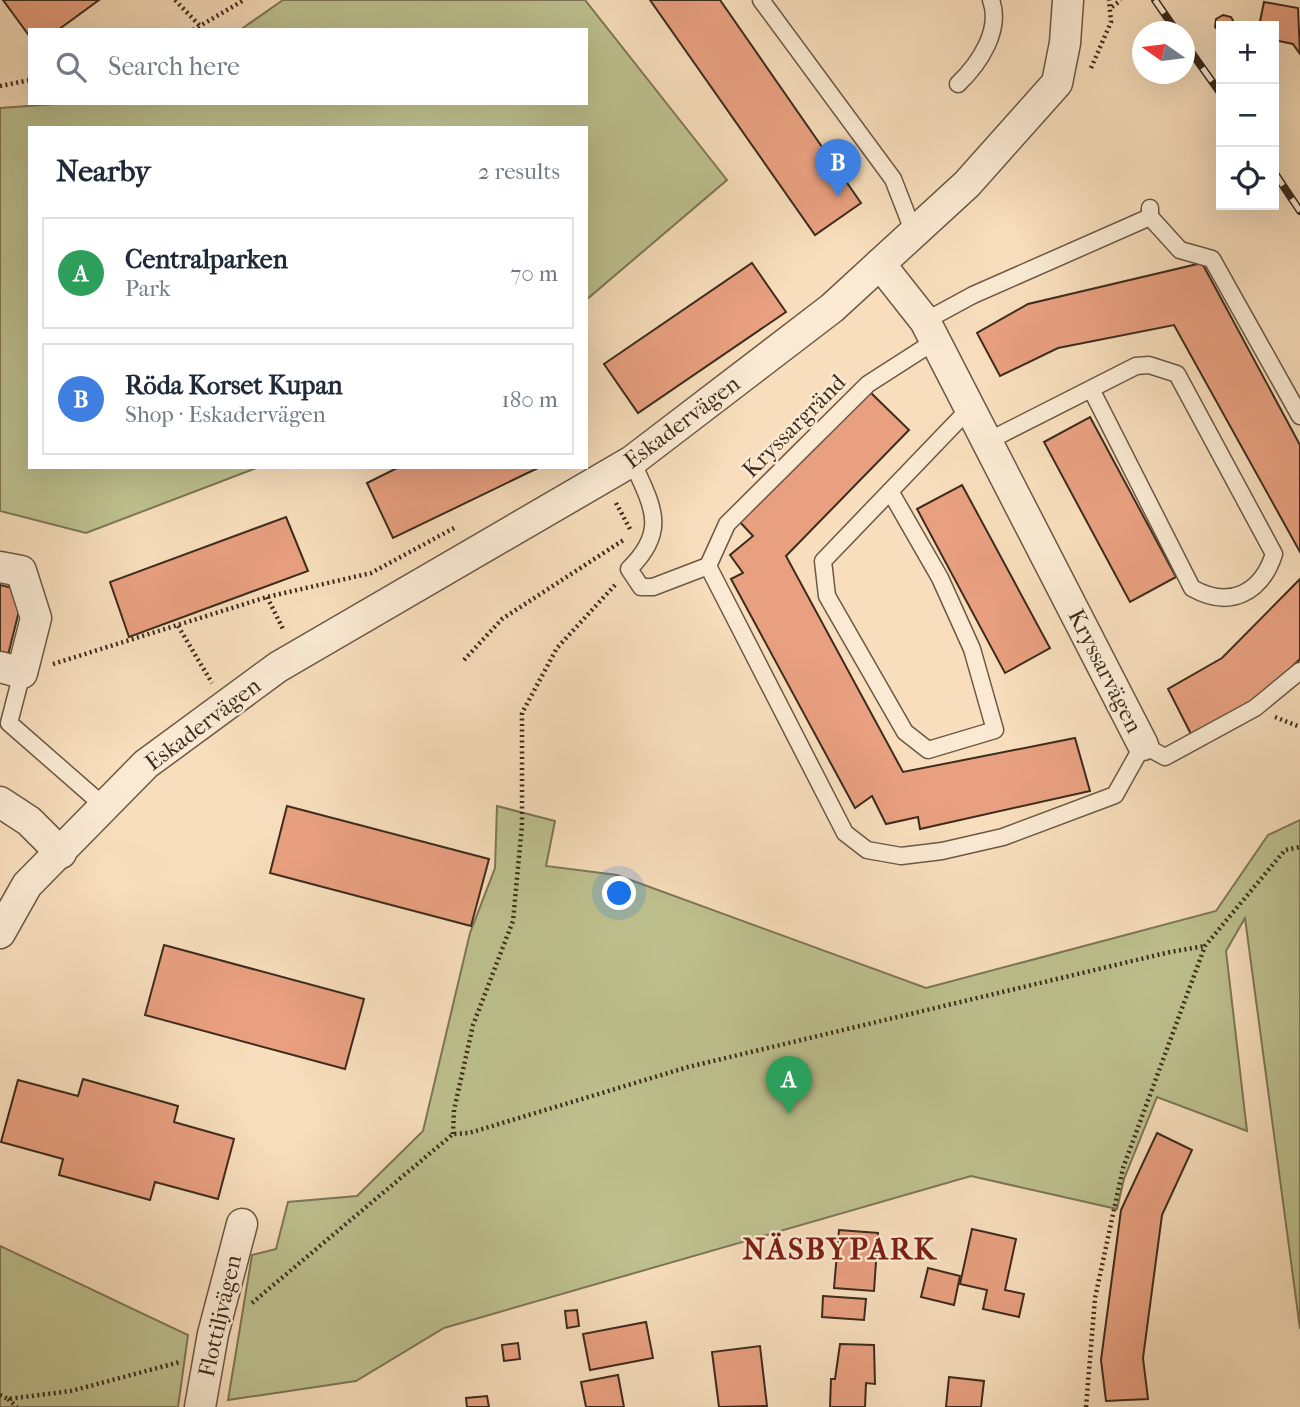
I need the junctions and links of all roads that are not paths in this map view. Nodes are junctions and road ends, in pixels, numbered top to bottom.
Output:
1 (761, 0) edge
2 (991, 0) edge
3 (1068, 0) edge
4 (958, 84) dead end
5 (915, 233) junction
6 (880, 264) junction
7 (930, 331) junction
8 (1091, 389) junction
9 (970, 410) junction
10 (1300, 416) edge
11 (986, 442) junction
12 (632, 461) junction
13 (890, 491) junction
14 (0, 566) edge
15 (708, 566) junction
16 (11, 670) edge
17 (1300, 671) edge
18 (1143, 745) junction
19 (0, 802) edge
20 (105, 807) junction
21 (61, 853) junction
22 (27, 885) junction
23 (0, 896) edge
24 (0, 933) edge
25 (242, 1224) dead end
26 (200, 1407) edge

1 - 5 lane
2 - 4 lane
3 - 5 street, Eskadervägen
5 - 6 street, Eskadervägen
6 - 7 street, Kryssarvägen
6 - 12 street, Eskadervägen
7 - 9 street, Kryssarvägen
7 - 10 lane, Kryssargränd
7 - 15 lane, Kryssargränd
8 - 8 lane
8 - 11 lane
9 - 11 street, Kryssarvägen
9 - 13 lane
11 - 18 street, Kryssarvägen
12 - 15 lane
12 - 20 street, Eskadervägen
13 - 13 lane
14 - 16 street
15 - 18 lane, Kryssarvägen
16 - 20 lane
17 - 18 lane
19 - 21 street
20 - 21 street, Eskadervägen
21 - 22 street, Eskadervägen
22 - 23 street, Eskadervägen
22 - 24 street, Eskadervägen
25 - 26 street, Flottiljvägen

